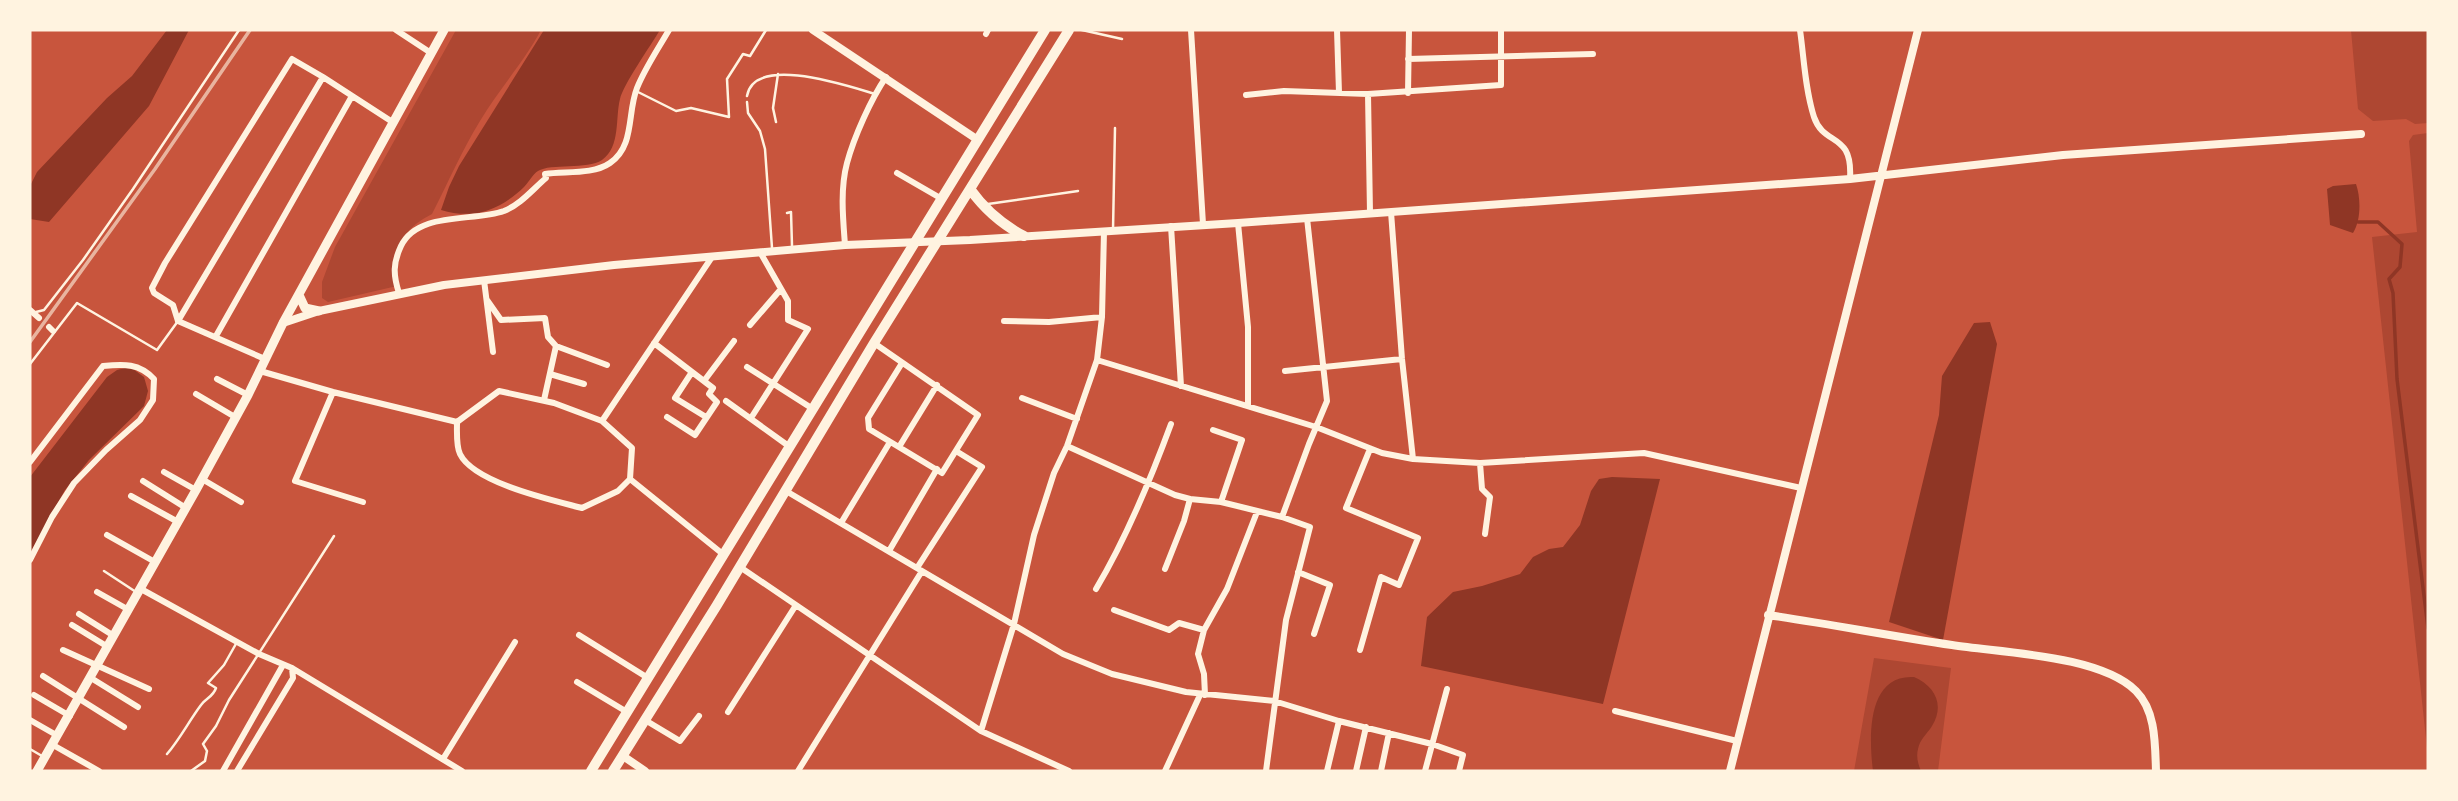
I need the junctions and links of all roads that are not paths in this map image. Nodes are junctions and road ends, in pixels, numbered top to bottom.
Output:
1 (239, 30) edge
2 (396, 30) edge
3 (444, 30) edge
4 (669, 30) edge
5 (766, 30) edge
6 (813, 30) edge
7 (1045, 30) edge
8 (1069, 30) edge
9 (1082, 30) edge
10 (1191, 30) edge
11 (1337, 30) edge
12 (1409, 30) edge
13 (1501, 30) edge
14 (1800, 30) edge
15 (1918, 30) edge
16 (1122, 39) dead end
17 (431, 53) junction
18 (1594, 54) dead end
19 (1501, 55) junction
20 (1408, 59) junction
21 (778, 74) junction
22 (323, 77) junction
23 (886, 77) junction
24 (636, 90) junction
25 (1339, 93) junction
26 (1408, 93) junction
27 (874, 94) junction
28 (1368, 94) junction
29 (1246, 95) dead end
30 (352, 96) junction
31 (747, 96) dead end
32 (747, 102) dead end
33 (776, 122) dead end
34 (394, 123) junction
35 (1115, 128) dead end
36 (2361, 134) dead end
37 (978, 140) junction
38 (897, 173) dead end
39 (1882, 176) junction
40 (1850, 179) junction
41 (970, 189) junction
42 (1078, 191) dead end
43 (942, 199) junction
44 (982, 205) junction
45 (1391, 212) junction
46 (786, 213) dead end
47 (1370, 213) junction
48 (1307, 218) junction
49 (1238, 223) junction
50 (1203, 224) junction
51 (1171, 226) junction
52 (1109, 231) junction
53 (1024, 236) junction
54 (937, 241) junction
55 (916, 243) junction
56 (845, 246) junction
57 (792, 250) junction
58 (772, 251) junction
59 (760, 252) junction
60 (712, 256) junction
61 (484, 280) junction
62 (781, 289) junction
63 (399, 293) junction
64 (299, 295) junction
65 (486, 300) junction
66 (319, 310) junction
67 (33, 314) edge
68 (1102, 317) junction
69 (178, 321) junction
70 (1004, 321) dead end
71 (283, 323) junction
72 (750, 325) dead end
73 (216, 336) junction
74 (734, 341) dead end
75 (654, 342) junction
76 (874, 343) junction
77 (556, 346) junction
78 (493, 352) dead end
79 (265, 359) junction
80 (1402, 359) junction
81 (1097, 360) junction
82 (902, 363) junction
83 (30, 364) edge
84 (607, 365) dead end
85 (747, 367) dead end
86 (1323, 367) junction
87 (260, 370) junction
88 (1285, 371) dead end
89 (692, 372) junction
90 (550, 374) junction
91 (218, 379) dead end
92 (704, 381) junction
93 (584, 384) dead end
94 (773, 384) junction
95 (937, 385) junction
96 (1181, 386) junction
97 (333, 392) junction
98 (196, 394) dead end
99 (248, 395) junction
100 (1022, 398) dead end
101 (544, 400) junction
102 (726, 401) dead end
103 (1248, 405) junction
104 (814, 409) junction
105 (235, 417) junction
106 (667, 417) dead end
107 (706, 417) junction
108 (751, 418) junction
109 (1077, 419) junction
110 (603, 421) junction
111 (457, 422) junction
112 (1171, 424) dead end
113 (1316, 427) junction
114 (1213, 430) dead end
115 (890, 442) junction
116 (1067, 446) junction
117 (790, 447) junction
118 (899, 447) junction
119 (1370, 449) junction
120 (956, 451) junction
121 (1413, 459) junction
122 (30, 462) edge
123 (1480, 463) junction
124 (937, 470) junction
125 (164, 472) dead end
126 (202, 479) junction
127 (630, 479) junction
128 (143, 481) dead end
129 (1149, 483) junction
130 (1801, 488) junction
131 (196, 490) junction
132 (786, 491) junction
133 (131, 496) dead end
134 (1190, 499) junction
135 (241, 502) dead end
136 (363, 502) dead end
137 (1221, 502) junction
138 (186, 508) junction
139 (1257, 512) junction
140 (1282, 517) junction
141 (178, 522) junction
142 (841, 523) junction
143 (1485, 534) dead end
144 (107, 535) dead end
145 (334, 536) dead end
146 (889, 551) junction
147 (724, 555) junction
148 (30, 561) edge
149 (155, 562) junction
150 (740, 567) junction
151 (920, 569) junction
152 (1165, 569) dead end
153 (104, 571) dead end
154 (1298, 572) junction
155 (1096, 589) dead end
156 (139, 591) junction
157 (97, 592) dead end
158 (796, 606) junction
159 (129, 610) junction
160 (1114, 610) dead end
161 (79, 614) dead end
162 (1768, 615) junction
163 (1014, 624) junction
164 (72, 625) dead end
165 (1204, 630) junction
166 (1314, 634) dead end
167 (579, 635) dead end
168 (114, 636) junction
169 (237, 642) junction
170 (515, 642) dead end
171 (108, 647) junction
172 (63, 650) dead end
173 (1360, 650) dead end
174 (260, 654) junction
175 (872, 656) junction
176 (283, 665) junction
177 (98, 666) junction
178 (292, 668) junction
179 (43, 676) dead end
180 (91, 678) junction
181 (648, 678) junction
182 (577, 682) dead end
183 (149, 689) dead end
184 (1447, 689) dead end
185 (34, 695) dead end
186 (1203, 695) junction
187 (80, 699) junction
188 (1274, 701) junction
189 (138, 707) dead end
190 (1615, 711) dead end
191 (627, 712) junction
192 (728, 712) dead end
193 (70, 716) junction
194 (699, 716) dead end
195 (30, 720) edge
196 (645, 720) junction
197 (1339, 721) junction
198 (124, 727) dead end
199 (1366, 727) junction
200 (981, 731) junction
201 (1389, 733) junction
202 (56, 741) junction
203 (1737, 741) junction
204 (1432, 744) junction
205 (30, 749) edge
206 (167, 754) dead end
207 (623, 756) junction
208 (45, 757) junction
209 (443, 759) junction
210 (1168, 764) junction
211 (37, 771) edge
212 (99, 771) edge
213 (191, 771) edge
214 (223, 771) edge
215 (237, 771) edge
216 (462, 771) edge
217 (591, 771) edge
218 (613, 771) edge
219 (645, 771) edge
220 (799, 771) edge
221 (1069, 771) edge
222 (1164, 771) edge
223 (1176, 771) edge
224 (1266, 771) edge
225 (1327, 771) edge
226 (1356, 771) edge
227 (1381, 771) edge
228 (1425, 771) edge
229 (1459, 771) edge
230 (1730, 771) edge
231 (2156, 771) edge

1 - 67 lane
2 - 17 street
3 - 17 main road
4 - 24 street
5 - 24 lane
6 - 23 street
7 - 37 main road
8 - 41 main road
9 - 16 lane
10 - 50 street
11 - 25 street
12 - 20 street
13 - 19 street
14 - 40 street
15 - 39 street
17 - 34 main road
18 - 19 street
19 - 20 street
19 - 26 street
20 - 26 street
21 - 27 lane
21 - 31 lane
21 - 33 lane
22 - 30 street
22 - 69 street
22 - 69 street
23 - 27 street
23 - 37 street
24 - 63 street
25 - 28 street
25 - 29 street
26 - 28 street
27 - 56 street
28 - 47 street
30 - 34 street
30 - 73 street
32 - 58 lane
34 - 64 main road
35 - 52 lane
36 - 39 street
37 - 43 main road
38 - 43 street
39 - 40 street
39 - 130 street
40 - 45 street
41 - 44 main road
41 - 54 main road
42 - 44 lane
43 - 55 main road
44 - 53 main road
45 - 47 street
45 - 80 street
46 - 57 lane
47 - 48 street
48 - 49 street
48 - 86 street
49 - 50 street
49 - 103 street
50 - 51 street
51 - 52 street
51 - 96 street
52 - 53 street
52 - 68 street
53 - 54 street
54 - 55 street
54 - 76 main road
55 - 56 street
55 - 104 main road
56 - 57 street
57 - 58 street
58 - 59 street
59 - 60 street
59 - 62 street
60 - 61 street
60 - 75 street
61 - 63 street
61 - 65 street
62 - 72 street
62 - 94 street
63 - 66 street
64 - 66 main road
64 - 71 main road
65 - 77 street
65 - 78 street
66 - 71 street
68 - 70 street
68 - 81 street
69 - 73 street
69 - 83 lane
71 - 79 main road
73 - 79 street
74 - 92 street
75 - 89 street
75 - 110 street
76 - 82 street
76 - 132 main road
77 - 84 street
77 - 90 street
79 - 87 main road
80 - 86 street
80 - 121 street
81 - 96 street
81 - 109 street
82 - 95 street
82 - 115 street
85 - 94 street
86 - 88 street
86 - 113 street
87 - 97 street
87 - 99 main road
89 - 92 street
89 - 107 street
90 - 93 street
90 - 101 street
91 - 99 street
92 - 107 street
94 - 104 street
94 - 108 street
95 - 118 street
95 - 120 street
96 - 103 street
97 - 111 street
97 - 136 street
98 - 105 street
99 - 105 main road
100 - 109 street
101 - 110 street
101 - 111 street
102 - 108 street
103 - 113 street
104 - 117 main road
105 - 126 main road
106 - 107 street
108 - 117 street
109 - 116 street
110 - 127 street
111 - 127 street
112 - 129 street
113 - 119 street
113 - 140 street
114 - 137 street
115 - 118 street
115 - 142 street
116 - 129 street
116 - 163 street
117 - 147 main road
118 - 124 street
119 - 121 street
119 - 173 street
120 - 124 street
120 - 151 street
121 - 123 street
122 - 148 street
123 - 130 street
123 - 143 street
124 - 146 street
125 - 131 street
126 - 131 main road
126 - 135 street
127 - 147 street
128 - 138 street
129 - 134 street
129 - 155 street
130 - 162 street
131 - 138 main road
132 - 142 street
132 - 150 main road
133 - 141 street
134 - 137 street
134 - 152 street
137 - 139 street
138 - 141 main road
139 - 140 street
139 - 165 street
140 - 154 street
141 - 149 main road
142 - 146 street
144 - 149 street
145 - 174 lane
146 - 151 street
147 - 181 main road
149 - 156 main road
150 - 158 street
150 - 196 main road
151 - 163 street
151 - 175 street
153 - 156 lane
154 - 166 street
154 - 188 street
156 - 159 main road
156 - 169 street
157 - 159 street
158 - 175 street
158 - 192 street
159 - 168 main road
160 - 165 street
161 - 168 street
162 - 203 street
162 - 231 street
163 - 186 street
163 - 200 street
164 - 171 street
165 - 186 street
167 - 181 street
168 - 171 main road
169 - 174 street
169 - 206 lane
170 - 209 street
171 - 177 main road
172 - 177 street
174 - 176 street
174 - 213 lane
175 - 200 street
175 - 220 street
176 - 178 street
176 - 214 street
177 - 180 main road
177 - 183 street
178 - 209 street
178 - 215 street
179 - 187 street
180 - 187 main road
180 - 189 street
181 - 191 main road
182 - 191 street
184 - 204 street
185 - 193 street
186 - 188 street
186 - 210 street
187 - 193 main road
187 - 198 street
188 - 197 street
188 - 224 street
190 - 203 street
191 - 217 main road
193 - 202 main road
194 - 196 street
195 - 202 street
196 - 207 main road
197 - 199 street
197 - 225 street
199 - 201 street
199 - 226 street
200 - 221 street
201 - 204 street
201 - 227 street
202 - 208 main road
202 - 212 street
203 - 230 street
204 - 228 street
204 - 229 street
205 - 208 lane
207 - 218 main road
207 - 219 street
208 - 211 main road
209 - 216 street
210 - 222 street
210 - 223 street

